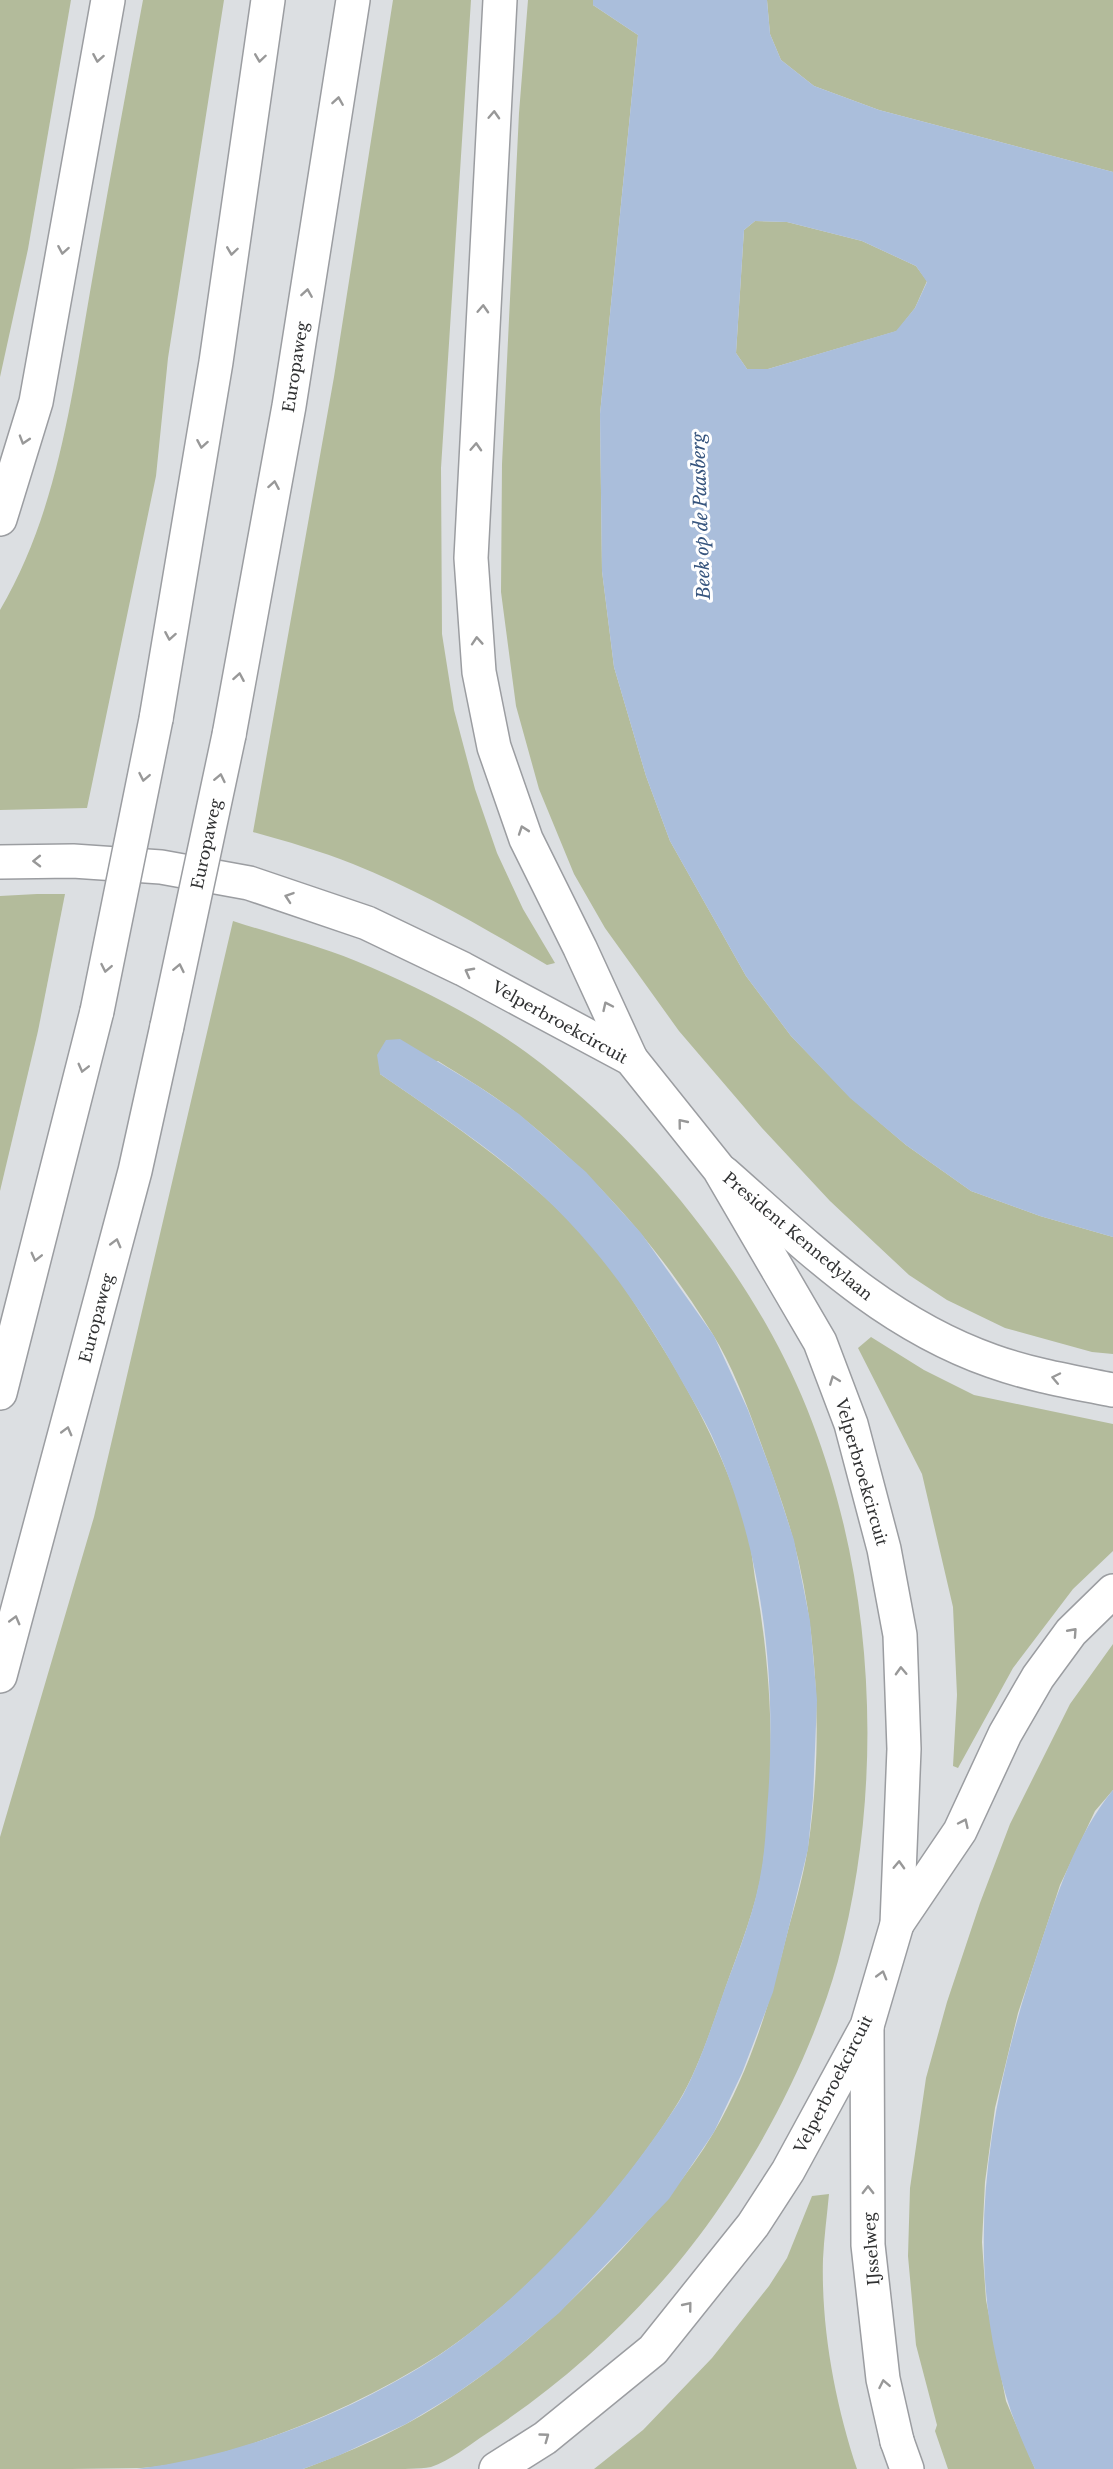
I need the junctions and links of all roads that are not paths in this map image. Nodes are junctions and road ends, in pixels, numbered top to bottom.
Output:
1 (108, 0) edge
2 (268, 0) edge
3 (352, 0) edge
4 (500, 0) edge
5 (0, 519) edge
6 (0, 862) edge
7 (631, 1059) junction
8 (719, 1169) junction
9 (1113, 1390) edge
10 (0, 1393) edge
11 (1113, 1591) edge
12 (0, 1676) edge
13 (897, 1924) junction
14 (867, 2026) junction
15 (902, 2455) edge
16 (496, 2469) edge

1 -> 5 main road
2 -> 10 main road, bridge
12 -> 3 main road, Europaweg, bridge
7 -> 4 main road
7 -> 6 main road, Velperbroekcircuit
8 -> 7 main road, Velperbroekcircuit
9 -> 8 main road, President Kennedylaan
13 -> 8 main road, Velperbroekcircuit
13 -> 11 main road
14 -> 13 main road, Velperbroekcircuit
15 -> 14 main road, IJsselweg
16 -> 14 main road, Velperbroekcircuit

